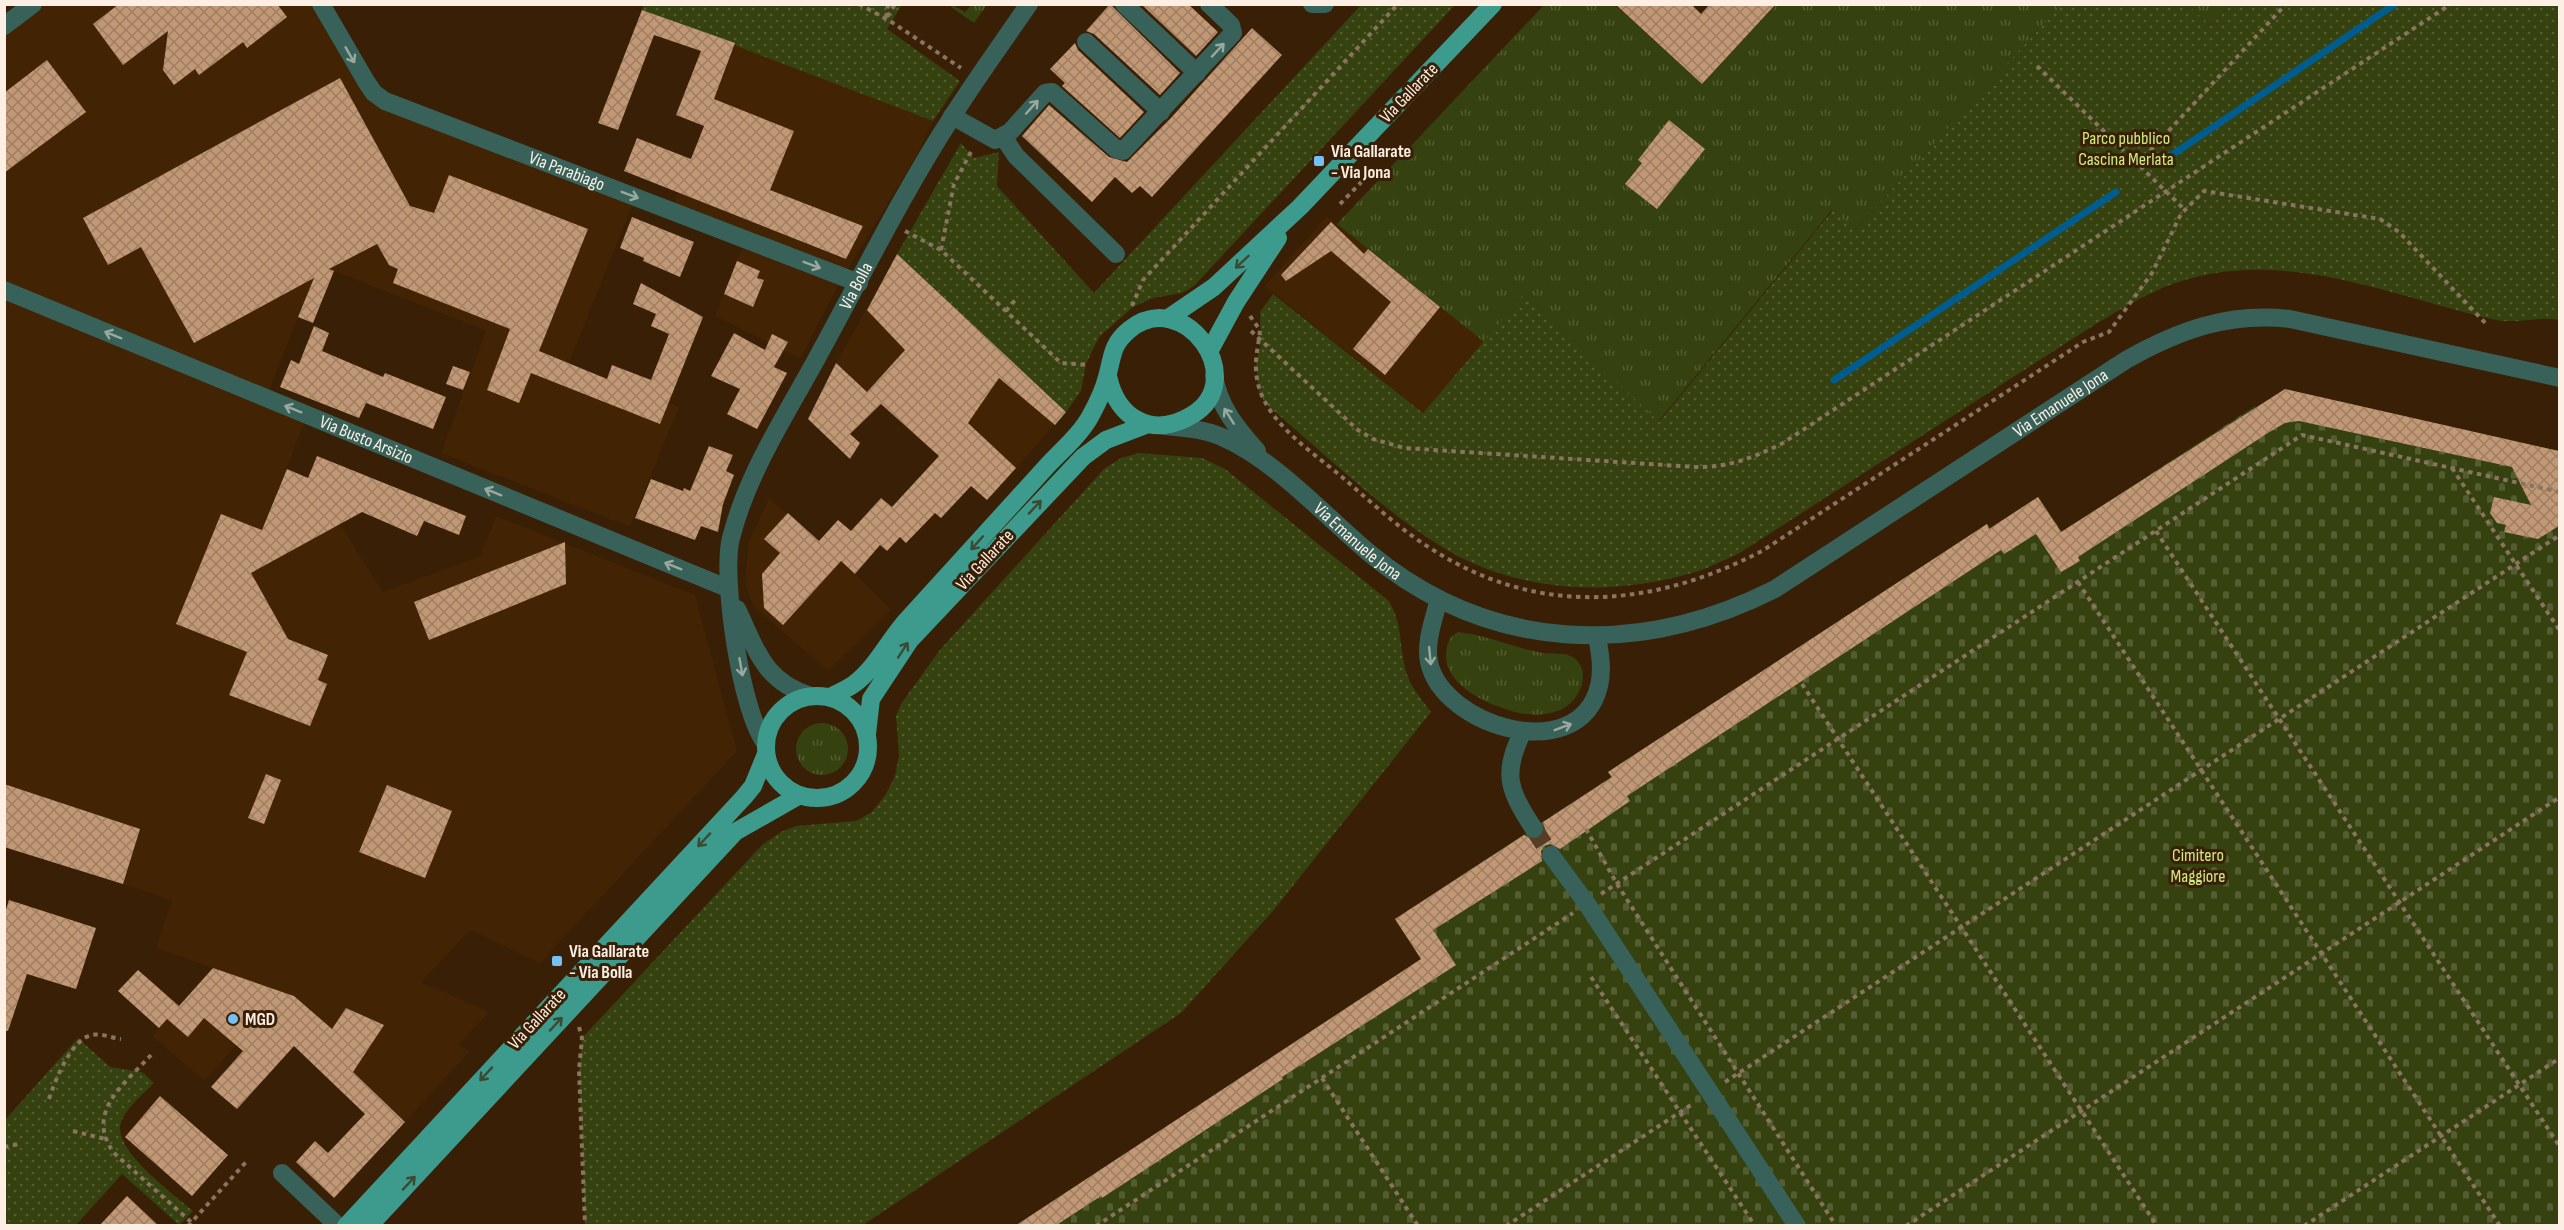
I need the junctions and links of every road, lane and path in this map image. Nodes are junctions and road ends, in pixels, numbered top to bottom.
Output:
1 (33, 4) edge
2 (321, 4) edge
3 (860, 4) edge
4 (888, 4) edge
5 (895, 4) edge
6 (1029, 4) edge
7 (1124, 4) edge
8 (1209, 4) edge
9 (1312, 4) edge
10 (1325, 4) edge
11 (1398, 4) edge
12 (1493, 4) edge
13 (2286, 4) edge
14 (2451, 4) edge
15 (886, 19) junction
16 (4, 26) edge
17 (1086, 42) dead end
18 (2037, 66) dead end
19 (961, 68) dead end
20 (1197, 73) junction
21 (1161, 112) junction
22 (952, 116) junction
23 (980, 134) junction
24 (1000, 138) junction
25 (2138, 164) junction
26 (1372, 171) dead end
27 (2166, 192) junction
28 (1340, 204) dead end
29 (1299, 207) junction
30 (2185, 210) junction
31 (904, 231) dead end
32 (941, 250) junction
33 (1116, 254) dead end
34 (859, 283) junction
35 (4, 290) edge
36 (1016, 300) dead end
37 (1132, 307) dead end
38 (1006, 311) junction
39 (1249, 315) dead end
40 (1167, 319) junction
41 (2488, 326) dead end
42 (1251, 331) dead end
43 (1259, 339) junction
44 (1210, 350) junction
45 (1088, 365) dead end
46 (1108, 376) junction
47 (1214, 376) junction
48 (2559, 378) edge
49 (1156, 425) junction
50 (2452, 468) junction
51 (1281, 476) junction
52 (2559, 492) edge
53 (2156, 531) junction
54 (2559, 536) edge
55 (2515, 564) junction
56 (2078, 582) junction
57 (727, 588) junction
58 (1439, 599) junction
59 (2559, 632) edge
60 (1597, 636) junction
61 (1802, 684) dead end
62 (811, 696) junction
63 (830, 697) junction
64 (2279, 719) junction
65 (1523, 730) junction
66 (867, 734) junction
67 (1839, 739) junction
68 (766, 749) junction
69 (2201, 770) junction
70 (801, 795) junction
71 (2559, 797) edge
72 (1533, 829) tunnel mouth
73 (1587, 829) dead end
74 (1551, 855) tunnel mouth
75 (1617, 884) junction
76 (2400, 902) junction
77 (1587, 904) junction
78 (1962, 927) junction
79 (2321, 953) junction
80 (1591, 976) dead end
81 (578, 1026) dead end
82 (120, 1039) dead end
83 (151, 1055) dead end
84 (2559, 1058) edge
85 (1738, 1074) junction
86 (1322, 1078) junction
87 (2519, 1085) junction
88 (1710, 1092) junction
89 (49, 1099) dead end
90 (2081, 1110) junction
91 (1680, 1112) junction
92 (73, 1131) dead end
93 (2441, 1136) junction
94 (105, 1139) junction
95 (20, 1144) dead end
96 (4, 1147) edge
97 (2559, 1147) edge
98 (248, 1161) dead end
99 (282, 1173) dead end
100 (189, 1224) edge
101 (338, 1226) edge
102 (346, 1226) edge
103 (369, 1226) edge
104 (585, 1226) edge
105 (1096, 1226) edge
106 (1418, 1226) edge
107 (1506, 1226) edge
108 (1755, 1226) edge
109 (1797, 1226) edge
110 (1836, 1226) edge
111 (1906, 1226) edge
112 (2157, 1226) edge
113 (2304, 1226) edge
114 (2500, 1226) edge

1 - 16 street
2 -> 34 street, Via Parabiago
3 - 15 path
4 - 15 path
5 - 15 path
6 - 22 street, Via Bolla
7 - 20 street
20 -> 8 street
9 - 10 street
11 - 37 path
12 - 29 main road, Via Gallarate
13 - 25 path
14 - 27 path
15 - 19 path
17 - 21 street
18 - 25 path
20 - 21 street
24 -> 21 street
22 - 23 street
22 - 34 street, Via Bolla
23 - 24 street
23 - 32 path
24 - 33 street
25 - 27 path
26 - 28 path
27 - 30 path
27 - 43 path
29 -> 40 main road, Via Gallarate
29 - 44 main road, Via Gallarate
30 - 41 path
30 - 43 path
31 - 32 path
32 - 38 path
34 - 57 street, Via Bolla
57 -> 35 street, Via Busto Arsizio
36 - 38 path
38 - 45 path
39 - 43 path
40 - 44 main road
40 - 46 main road, Via Gallarate
42 - 43 path
44 - 47 main road, Via Gallarate
46 - 49 main road
46 -> 63 main road, Via Gallarate
47 - 49 main road, Via Gallarate
51 -> 47 street, Via Emanuele Jona
48 - 60 street, Via Emanuele Jona
49 - 51 street, Via Emanuele Jona
66 -> 49 main road, Via Gallarate
50 - 52 path
50 - 53 path
50 - 55 path
51 - 58 street, Via Emanuele Jona
53 - 56 path
53 - 64 path
54 - 55 path
55 - 59 path
55 - 64 path
56 - 67 path
56 - 69 path
57 - 62 street, Via Bolla
57 -> 68 street, Via Bolla
58 - 60 street, Via Emanuele Jona
58 -> 65 street
65 -> 60 street
61 - 67 path
62 - 63 main road, Via Gallarate
62 - 68 main road, Via Gallarate
63 - 66 main road, Via Gallarate
64 - 69 path
64 - 76 path
65 - 72 street
66 - 70 main road, Via Gallarate
67 - 75 path
67 - 78 path
68 - 70 main road
68 -> 102 main road, Via Gallarate
69 - 78 path
69 - 79 path
103 -> 70 main road, Via Gallarate
71 - 76 path
73 - 75 path
74 - 77 street
75 - 77 path
75 - 85 path
76 - 79 path
76 - 87 path
77 - 86 path
77 - 88 street
78 - 85 path
78 - 90 path
79 - 90 path
79 - 93 path
80 - 91 path
81 - 104 path
82 - 89 path
83 - 94 path
84 - 87 path
85 - 88 path
85 - 110 path
86 - 105 path
86 - 106 path
87 - 93 path
87 - 97 path
88 - 91 path
88 - 109 street
90 - 111 path
90 - 112 path
91 - 107 path
91 - 108 path
92 - 94 path
93 - 113 path
93 - 114 path
94 - 100 path
95 - 96 path
98 - 100 path
99 - 101 street

